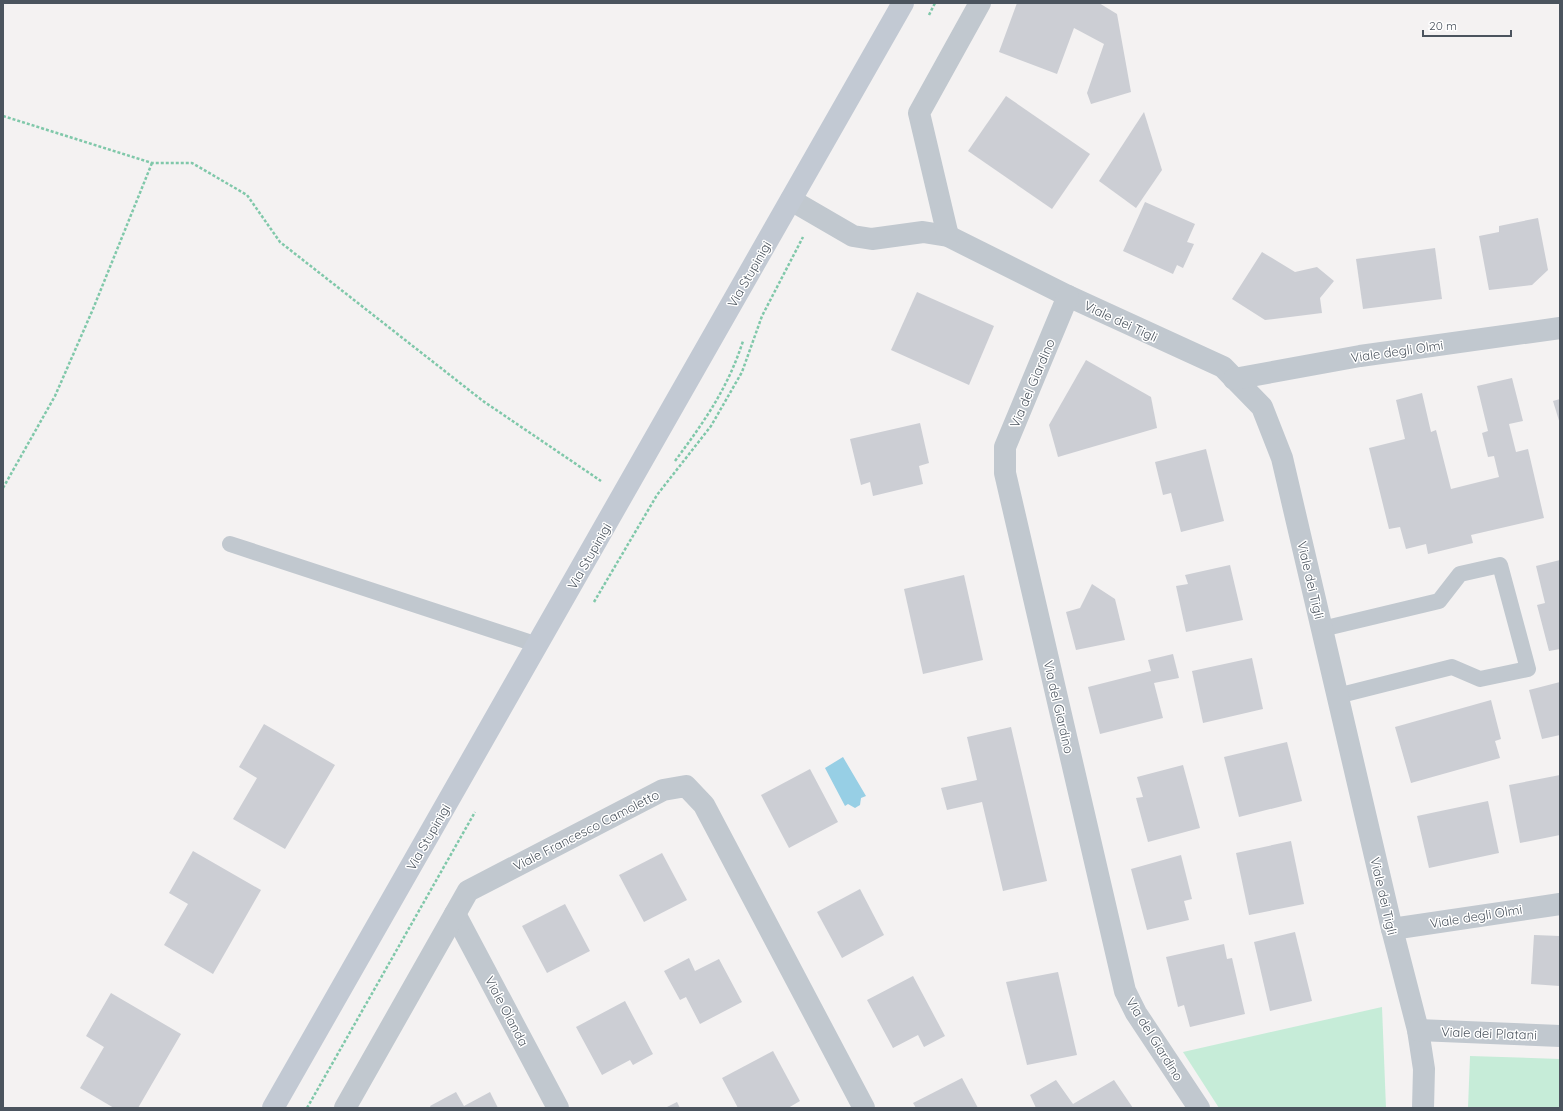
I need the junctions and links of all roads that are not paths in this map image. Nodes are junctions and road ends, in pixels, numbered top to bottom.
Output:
1 (903, 3) edge
2 (980, 3) edge
3 (791, 200) junction
4 (948, 236) junction
5 (1068, 296) junction
6 (1560, 328) edge
7 (1234, 379) junction
8 (230, 544) dead end
9 (1322, 629) junction
10 (538, 645) junction
11 (1337, 696) junction
12 (1560, 904) edge
13 (455, 914) junction
14 (1392, 929) junction
15 (1418, 1030) junction
16 (1560, 1036) edge
17 (273, 1108) edge
18 (345, 1108) edge
19 (558, 1108) edge
20 (864, 1108) edge
21 (1199, 1108) edge
22 (1423, 1108) edge

1 - 3 street, Via Stupinigi
2 - 4 street
3 - 4 street, Viale dei Tigli
3 - 10 street, Via Stupinigi
4 - 5 street, Viale dei Tigli
5 - 7 street, Viale dei Tigli
5 - 21 street, Via del Giardino
6 - 7 street, Viale degli Olmi
7 - 9 street, Viale dei Tigli
8 - 10 lane
9 - 11 street, Viale dei Tigli
9 - 11 lane
10 - 17 street, Via Stupinigi
11 - 14 street, Viale dei Tigli
12 - 14 street, Viale degli Olmi
13 - 18 street, Viale Francesco Camoletto
13 - 19 street, Viale Olanda
13 - 20 street, Viale Francesco Camoletto
14 - 15 street, Viale dei Tigli
15 - 16 street, Viale dei Platani
15 - 22 street, Viale dei Tigli

